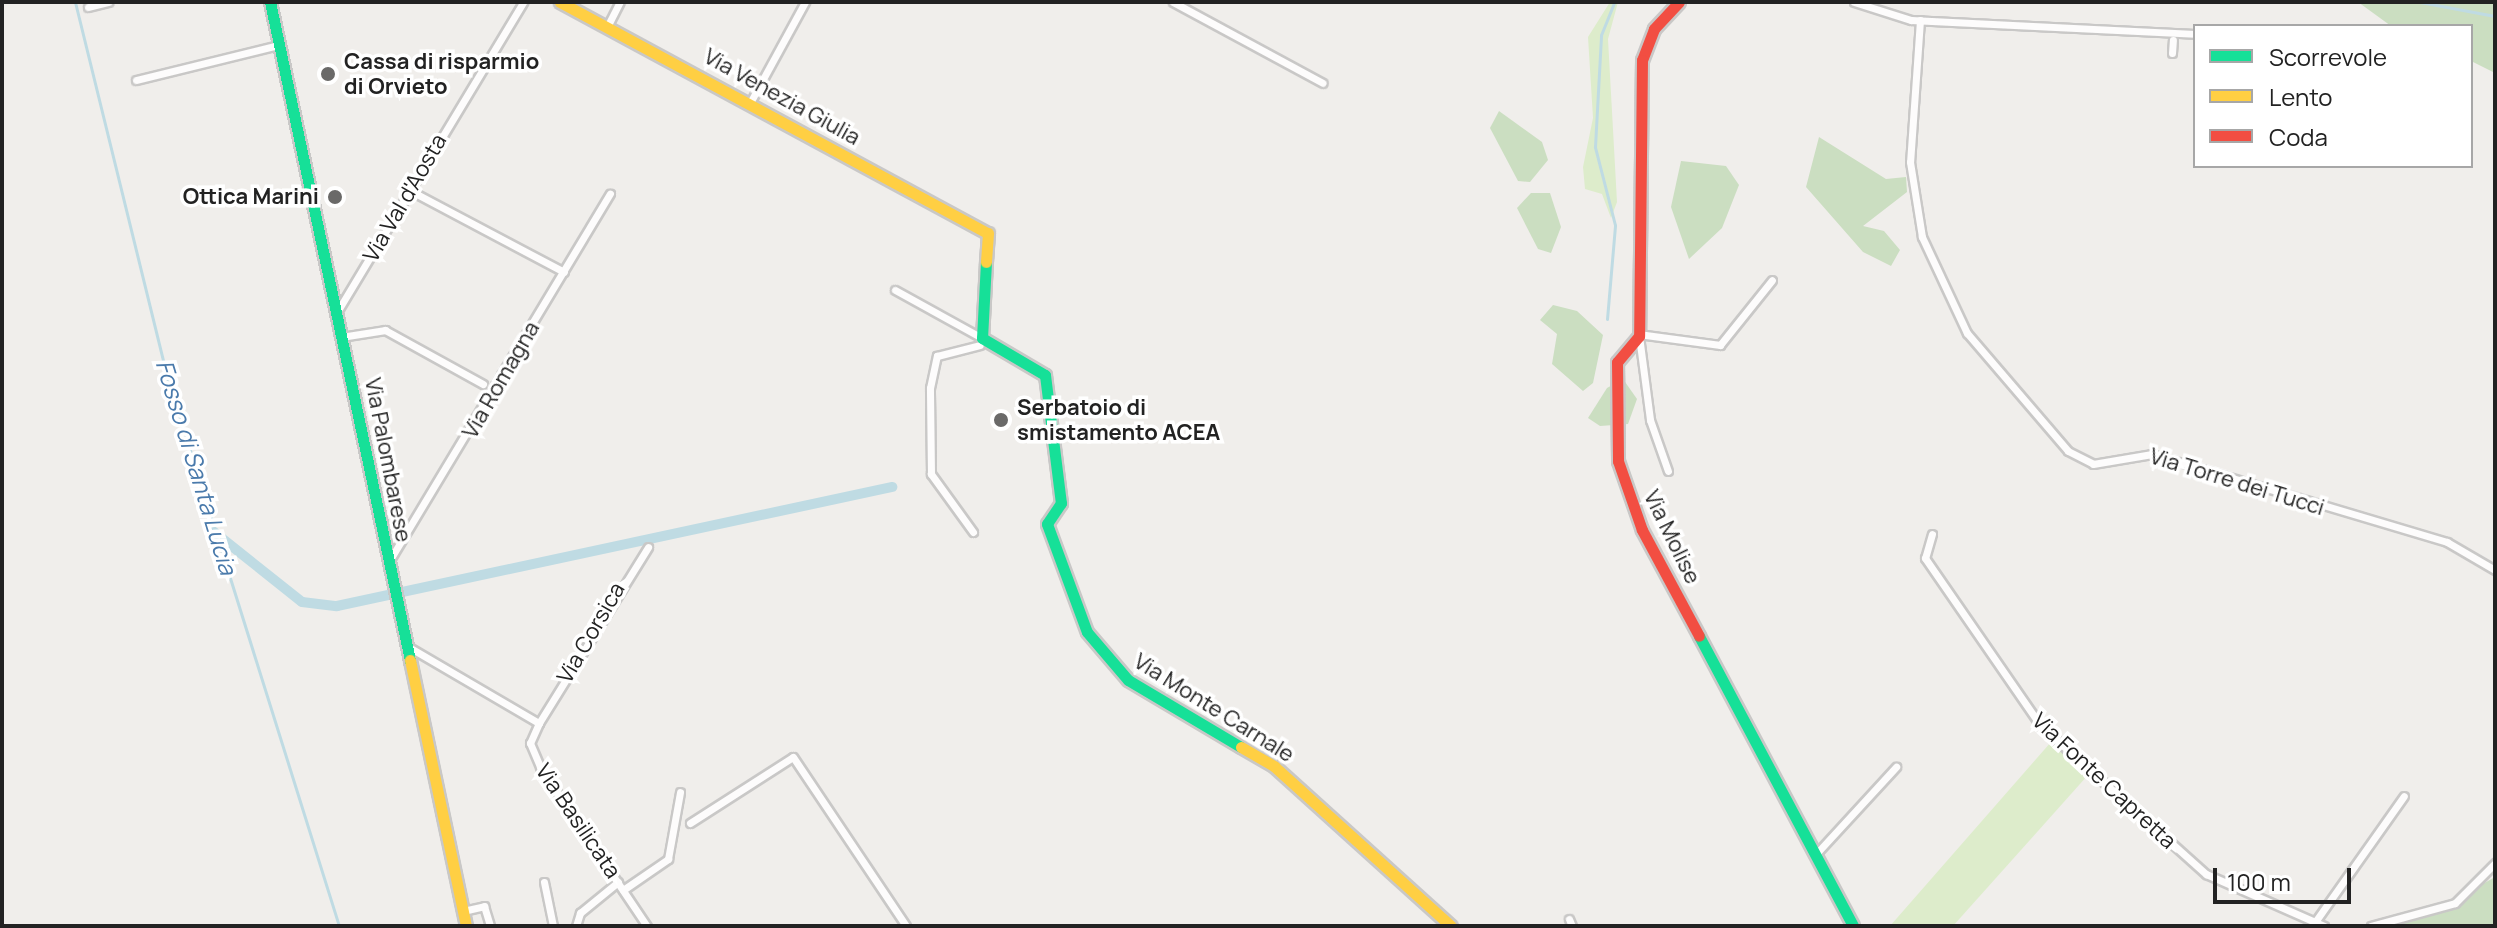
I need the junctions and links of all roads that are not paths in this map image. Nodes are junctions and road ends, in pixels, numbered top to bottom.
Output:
1 (108, 2) edge
2 (270, 2) edge
3 (523, 2) edge
4 (560, 2) edge
5 (620, 2) edge
6 (805, 2) edge
7 (1173, 2) edge
8 (1679, 2) edge
9 (1854, 2) edge
10 (88, 7) dead end
11 (1920, 20) junction
12 (607, 27) junction
13 (2193, 34) edge
14 (2173, 40) dead end
15 (279, 45) junction
16 (2172, 53) dead end
17 (136, 80) dead end
18 (1323, 83) dead end
19 (751, 101) junction
20 (411, 191) junction
21 (610, 193) dead end
22 (564, 272) junction
23 (1772, 280) dead end
24 (895, 290) dead end
25 (337, 312) junction
26 (1638, 335) junction
27 (341, 337) junction
28 (981, 342) junction
29 (483, 384) dead end
30 (1668, 471) dead end
31 (973, 532) dead end
32 (1932, 534) dead end
33 (648, 547) dead end
34 (388, 563) junction
35 (2495, 570) edge
36 (405, 645) junction
37 (539, 723) junction
38 (1896, 767) dead end
39 (680, 792) dead end
40 (2404, 796) dead end
41 (690, 823) dead end
42 (1815, 855) junction
43 (2495, 863) edge
44 (544, 882) dead end
45 (621, 886) junction
46 (463, 911) junction
47 (2315, 922) junction
48 (466, 926) edge
49 (490, 926) edge
50 (553, 926) edge
51 (576, 926) edge
52 (647, 926) edge
53 (906, 926) edge
54 (1451, 926) edge
55 (1853, 926) edge
56 (2324, 926) edge
57 (2371, 926) edge

1 - 10 street
2 - 15 street, Via Palombarese
3 - 20 street, Via Val d'Aosta
4 - 12 street, Via Venezia Giulia
5 - 12 street
6 - 19 street
7 - 18 street
8 - 26 street
9 - 11 street
11 - 13 street
11 - 35 street, Via Torre dei Tucci
12 - 19 street, Via Venezia Giulia
14 - 16 street
15 - 17 street
15 - 25 street, Via Palombarese
19 - 28 street, Via Venezia Giulia
20 - 22 street
20 - 25 street, Via Val d'Aosta
21 - 22 street, Via Romagna
22 - 34 street, Via Romagna
23 - 26 street
24 - 28 street
25 - 27 street, Via Palombarese
26 - 30 street
26 - 42 street, Via Molise
27 - 29 street
27 - 34 street, Via Palombarese
28 - 31 street
28 - 54 street, Via Monte Carnale
32 - 47 street, Via Fonte Capretta
33 - 37 street, Via Corsica
34 - 36 street, Via Palombarese
36 - 37 street
36 - 46 street, Via Palombarese
37 - 45 street, Via Basilicata
38 - 42 street
39 - 45 street
40 - 47 street
41 - 53 street
42 - 55 street, Via Molise
43 - 57 street
44 - 50 street
45 - 51 street
45 - 52 street, Via Basilicata
46 - 48 street, Via Palombarese
46 - 49 street
47 - 56 street, Via Fonte Capretta

